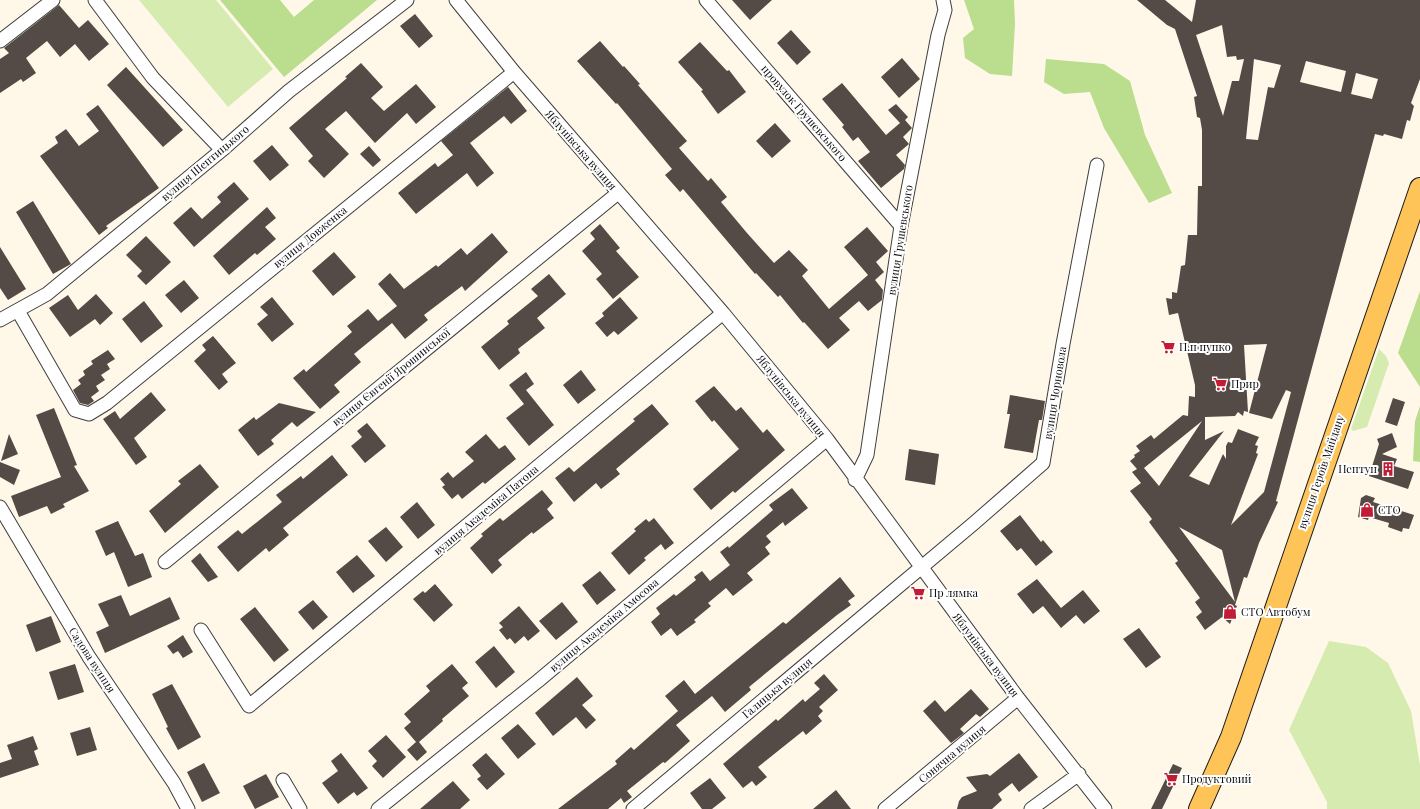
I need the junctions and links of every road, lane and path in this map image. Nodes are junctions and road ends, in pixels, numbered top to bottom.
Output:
1 (53, 0) edge
2 (407, 0) edge
3 (456, 0) edge
4 (706, 0) edge
5 (943, 0) edge
6 (97, 1) edge
7 (0, 41) edge
8 (514, 72) junction
9 (222, 150) junction
10 (1097, 165) dead end
11 (1420, 188) edge
12 (618, 193) junction
13 (901, 226) junction
14 (18, 311) junction
15 (723, 313) junction
16 (0, 320) edge
17 (826, 439) junction
18 (855, 480) junction
19 (0, 507) edge
20 (165, 562) dead end
21 (920, 567) junction
22 (201, 630) dead end
23 (1018, 698) junction
24 (1223, 757) junction
25 (1079, 774) junction
26 (283, 780) dead end
27 (188, 809) edge
28 (300, 809) edge
29 (378, 809) edge
30 (633, 809) edge
31 (885, 809) edge
32 (1031, 809) edge
33 (1105, 809) edge
34 (1199, 809) edge
35 (1213, 809) edge

1 - 7 street
2 - 9 street, вулиця Шептицького
3 - 8 street, Яблунівська вулиця
4 - 13 street, провулок Грушевського
5 - 13 street, вулиця Грушевського
6 - 9 street
8 - 12 street, Яблунівська вулиця
8 - 14 street, вулиця Довженка
9 - 14 street, вулиця Шептицького
10 - 21 street, вулиця Чорновола
11 - 24 main road, вулиця Героїв Майдану
12 - 15 street, Яблунівська вулиця
12 - 20 street, вулиця Євгенії Ярошинської
13 - 18 street, вулиця Грушевського
14 - 16 street, вулиця Шептицького
15 - 17 street, Яблунівська вулиця
15 - 22 street, вулиця Академіка Патона
17 - 18 street, Яблунівська вулиця
17 - 29 street, вулиця Академіка Амосова
18 - 21 street, Яблунівська вулиця
19 - 27 street, Садова вулиця
21 - 23 street, Яблунівська вулиця
21 - 30 street, Галицька вулиця
23 - 25 street, Яблунівська вулиця
23 - 31 street, Сонячна вулиця
24 - 34 main road
24 - 35 main road
25 - 32 street
25 - 33 street, Яблунівська вулиця
26 - 28 street

